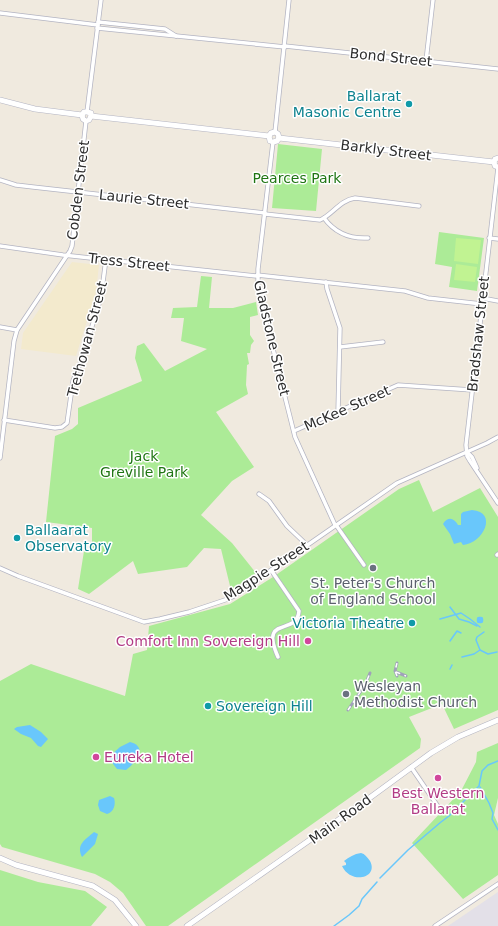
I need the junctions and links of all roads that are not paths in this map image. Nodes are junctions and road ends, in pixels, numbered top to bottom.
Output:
1 (101, 0) edge
2 (290, 0) edge
3 (433, 0) edge
4 (0, 13) edge
5 (98, 25) junction
6 (285, 46) junction
7 (426, 61) junction
8 (498, 70) edge
9 (0, 100) edge
10 (87, 112) junction
11 (82, 115) junction
12 (91, 116) junction
13 (86, 121) junction
14 (275, 132) junction
15 (269, 136) junction
16 (279, 138) junction
17 (273, 142) junction
18 (498, 158) edge
19 (494, 162) junction
20 (498, 168) edge
21 (0, 180) edge
22 (78, 192) junction
23 (419, 206) dead end
24 (265, 214) junction
25 (324, 218) junction
26 (368, 238) dead end
27 (489, 238) junction
28 (498, 239) edge
29 (0, 246) edge
30 (67, 255) junction
31 (106, 259) junction
32 (257, 276) junction
33 (326, 282) junction
34 (482, 298) junction
35 (498, 302) edge
36 (482, 304) junction
37 (0, 327) edge
38 (17, 330) junction
39 (383, 342) dead end
40 (340, 347) junction
41 (472, 390) junction
42 (338, 412) junction
43 (4, 420) junction
44 (294, 431) junction
45 (498, 437) edge
46 (467, 452) junction
47 (0, 458) edge
48 (259, 494) dead end
49 (494, 497) junction
50 (498, 503) edge
51 (498, 507) edge
52 (336, 525) junction
53 (307, 545) junction
54 (364, 565) dead end
55 (0, 569) edge
56 (271, 570) junction
57 (278, 657) dead end
58 (498, 720) edge
59 (411, 767) junction
60 (439, 808) dead end
61 (0, 858) edge
62 (498, 884) edge
63 (136, 926) edge
64 (187, 926) edge
65 (435, 926) edge

1 - 5 street
2 - 6 street
3 - 7 street
4 - 5 street, Bond Street
5 - 6 street, Bond Street
5 - 10 street
6 - 7 street, Bond Street
6 - 14 street
7 - 8 street, Bond Street
9 - 11 main road
10 - 11 main road
10 - 12 main road
11 - 13 main road
12 - 13 main road
12 - 15 main road
13 - 22 street, Cobden Street
14 - 15 main road
14 - 16 main road
15 - 17 main road
16 - 17 main road
16 - 19 main road, Barkly Street
17 - 24 street, Gladstone Street
18 - 19 main road
19 - 20 main road
20 - 27 street, Bradshaw Street
21 - 22 street, Laurie Street
22 - 24 street, Laurie Street
22 - 30 street, Cobden Street
23 - 25 street
24 - 25 street, Laurie Street
24 - 32 street, Gladstone Street
25 - 26 street
27 - 28 street
27 - 34 street, Bradshaw Street
29 - 30 street, Tress Street
30 - 31 street, Tress Street
30 - 38 street, Cobden Street
31 - 32 street, Tress Street
31 - 43 street, Trethowan Street
32 - 33 street, Tress Street
32 - 44 street, Gladstone Street
33 - 36 street, Tress Street
33 - 40 street
34 - 35 street
34 - 36 street, Bradshaw Street
36 - 41 street, Bradshaw Street
37 - 38 street
38 - 43 street, Cobden Street
39 - 40 street
40 - 42 street
41 - 42 street, McKee Street
41 - 46 street, Bradshaw Street
42 - 44 street, McKee Street
43 - 47 street, Cobden Street
44 - 52 street, Gladstone Street
45 - 46 street, Magpie Street
46 - 49 street
46 - 52 street, Magpie Street
48 - 53 street
49 - 50 street
49 - 51 street
52 - 53 street, Magpie Street
52 - 54 street, Gladstone Street
53 - 56 street, Magpie Street
55 - 56 street, Magpie Street
56 - 57 street
58 - 59 main road, Main Road
59 - 60 street
59 - 64 main road, Main Road
61 - 63 main road
62 - 65 street

